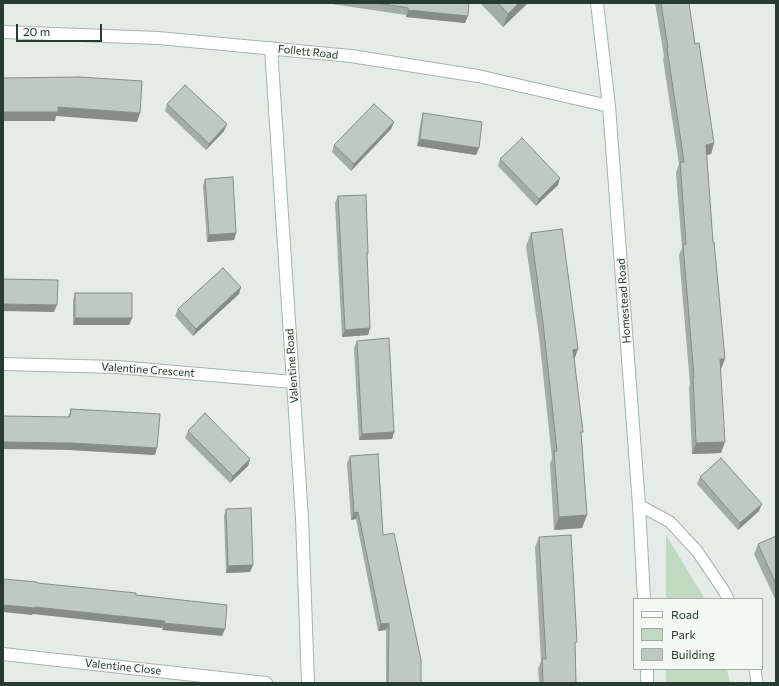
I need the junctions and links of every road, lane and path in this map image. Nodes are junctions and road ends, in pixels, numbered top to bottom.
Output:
1 (597, 3) edge
2 (3, 32) edge
3 (271, 48) junction
4 (609, 106) junction
5 (3, 364) edge
6 (293, 382) junction
7 (639, 504) junction
8 (644, 598) edge
9 (728, 598) edge
10 (3, 654) edge
11 (647, 670) edge
12 (755, 670) edge
13 (266, 683) edge
14 (308, 683) edge
15 (647, 683) edge
16 (757, 683) edge

1 - 4 street, Homestead Road
2 - 3 street, Follett Road
3 - 4 street, Follett Road
3 - 6 street, Valentine Road
4 - 7 street, Homestead Road
5 - 6 street, Valentine Crescent
6 - 14 street, Valentine Road
7 - 8 street, Homestead Road
7 - 9 lane
10 - 13 street, Valentine Close
11 - 15 street
12 - 16 lane

